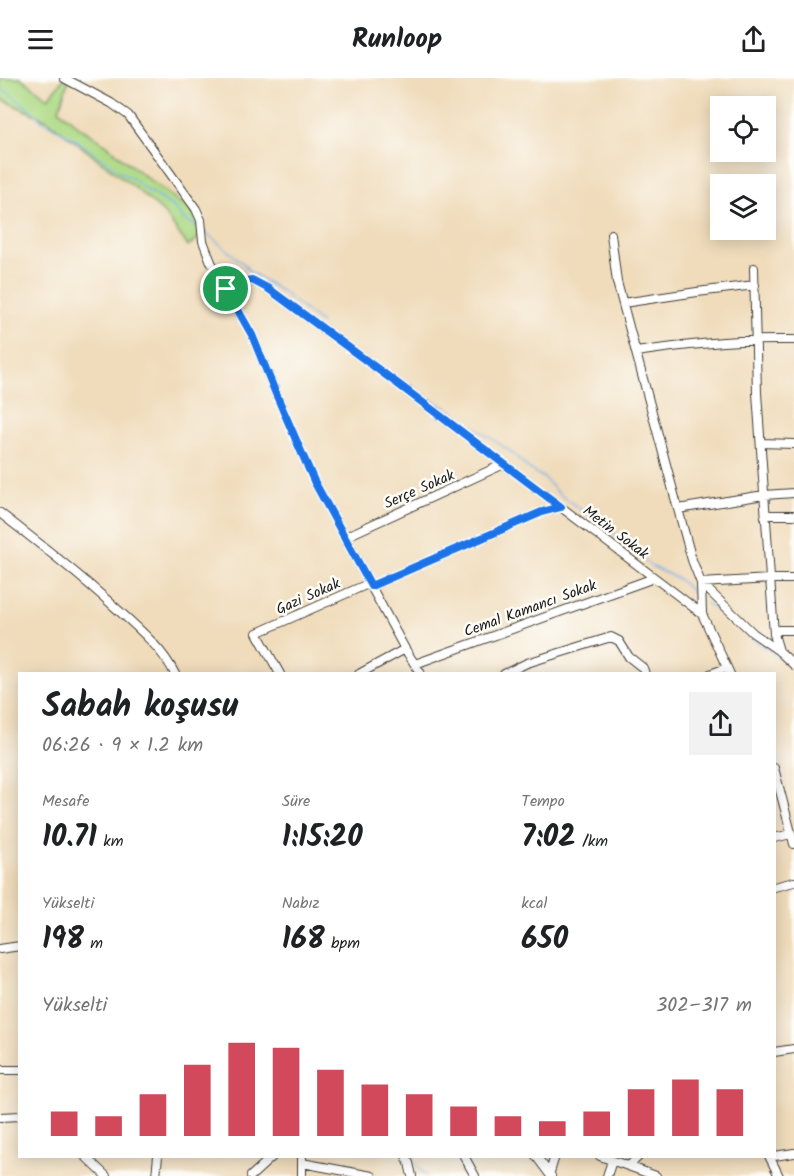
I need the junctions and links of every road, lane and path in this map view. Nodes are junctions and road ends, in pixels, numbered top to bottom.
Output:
1 (64, 78) edge
2 (611, 234) dead end
3 (754, 268) dead end
4 (755, 285) junction
5 (226, 289) junction
6 (623, 303) junction
7 (756, 339) junction
8 (794, 340) edge
9 (636, 352) junction
10 (760, 443) junction
11 (794, 444) edge
12 (504, 464) junction
13 (794, 493) edge
14 (764, 495) junction
15 (561, 507) junction
16 (678, 509) junction
17 (0, 513) edge
18 (794, 515) edge
19 (765, 517) junction
20 (345, 537) junction
21 (654, 578) junction
22 (770, 579) junction
23 (794, 579) edge
24 (701, 583) junction
25 (371, 585) junction
26 (702, 614) junction
27 (794, 630) edge
28 (774, 634) junction
29 (405, 649) junction
30 (779, 651) junction
31 (415, 664) junction
32 (794, 665) edge
33 (729, 671) edge
34 (174, 672) edge
35 (279, 672) edge
36 (363, 672) edge
37 (421, 672) edge
38 (508, 672) edge
39 (644, 672) edge
40 (777, 791) edge
41 (791, 834) junction
42 (776, 838) edge
43 (794, 844) edge
44 (794, 882) edge
45 (776, 886) edge
46 (18, 946) edge
47 (0, 949) edge
48 (794, 1049) edge
49 (776, 1052) edge
50 (0, 1070) edge
51 (18, 1070) edge
52 (18, 1116) edge
53 (0, 1117) edge
54 (794, 1153) edge
55 (776, 1155) edge
56 (87, 1158) edge
57 (158, 1158) edge
58 (271, 1158) edge
59 (407, 1158) edge
60 (465, 1158) edge
61 (538, 1158) edge
62 (554, 1158) edge
63 (605, 1158) edge
64 (637, 1158) edge
65 (772, 1158) edge
66 (302, 1160) edge
67 (612, 1161) junction
68 (629, 1166) junction
69 (550, 1174) edge
70 (106, 1176) edge
71 (156, 1176) edge
72 (251, 1176) edge
73 (302, 1176) edge
74 (372, 1176) edge
75 (411, 1176) edge
76 (475, 1176) edge
77 (607, 1176) edge
78 (656, 1176) edge
79 (779, 1176) edge

1 - 5 street
2 - 6 street
3 - 4 street
4 - 6 street
4 - 7 street
5 - 12 street, Metin Sokak
5 - 20 street
6 - 9 street
7 - 8 street
7 - 9 street
7 - 10 street
9 - 16 street
10 - 11 street
10 - 14 street
12 - 15 street, Metin Sokak
12 - 20 street, Serçe Sokak
13 - 14 street
14 - 16 street
14 - 19 street
15 - 21 street, Metin Sokak
15 - 25 street, Gazi Sokak
16 - 24 street
17 - 34 street
18 - 19 street
19 - 22 street
20 - 25 street
21 - 26 street, Metin Sokak
21 - 31 street, Cemal Kamancı Sokak
22 - 23 street
22 - 24 street
22 - 28 street
24 - 26 street
24 - 30 street
25 - 29 street
25 - 35 street, Gazi Sokak
26 - 33 street, Metin Sokak
27 - 28 street
28 - 30 street
29 - 31 street
29 - 36 street
30 - 32 street
31 - 37 street
38 - 39 street
40 - 41 street
41 - 42 street
41 - 43 street
44 - 45 street
46 - 47 street
48 - 49 street
50 - 51 street
52 - 53 street
54 - 55 street
56 - 70 street
57 - 71 street
58 - 72 street
59 - 75 street
60 - 76 street
61 - 69 street
62 - 69 street
63 - 67 street
64 - 68 street
65 - 79 street
66 - 73 street
66 - 74 street
67 - 68 street
67 - 77 street
68 - 78 street

